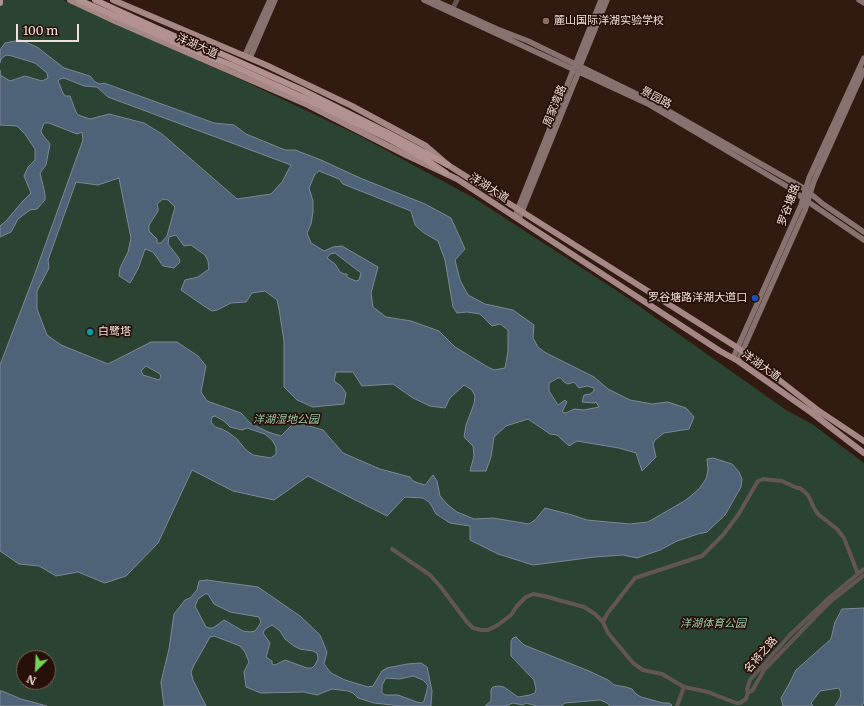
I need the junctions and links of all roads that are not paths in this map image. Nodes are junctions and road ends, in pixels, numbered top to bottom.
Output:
1 (70, 0) edge
2 (79, 0) edge
3 (95, 0) edge
4 (113, 0) edge
5 (270, 0) edge
6 (276, 0) edge
7 (424, 0) edge
8 (433, 0) edge
9 (453, 0) edge
10 (457, 0) edge
11 (601, 0) edge
12 (607, 0) edge
13 (859, 0) edge
14 (864, 4) edge
15 (450, 10) junction
16 (248, 57) junction
17 (864, 58) edge
18 (577, 67) junction
19 (864, 70) edge
20 (389, 136) junction
21 (448, 165) junction
22 (446, 173) junction
23 (805, 189) junction
24 (811, 194) junction
25 (806, 200) junction
26 (520, 211) junction
27 (517, 218) junction
28 (864, 232) edge
29 (864, 240) edge
30 (740, 350) junction
31 (735, 360) junction
32 (864, 441) edge
33 (864, 453) edge
34 (392, 550) dead end
35 (864, 569) edge
36 (858, 574) junction
37 (864, 575) edge
38 (603, 622) junction
39 (684, 687) junction
40 (748, 692) junction
41 (677, 706) edge

1 - 22 main road, 洋湖大道
2 - 20 highway
3 - 20 highway
4 - 16 main road, 洋湖大道
5 - 16 main road
6 - 16 main road
7 - 15 main road, 景园路
8 - 15 main road, 景园路
9 - 15 street
10 - 15 street
11 - 18 main road, 周家湾路
12 - 18 main road, 周家湾路
13 - 14 main road
15 - 18 main road, 景园路
16 - 21 main road, 洋湖大道
17 - 23 main road, 罗谷塘路
18 - 23 main road, 景园路
18 - 25 main road, 景园路
18 - 26 main road, 周家湾路
19 - 24 main road, 罗谷塘路
20 - 21 highway
20 - 22 highway
21 - 26 main road, 洋湖大道
22 - 27 main road, 洋湖大道
23 - 24 main road, 景园路
23 - 25 main road, 罗谷塘路
24 - 25 main road, 罗谷塘路
24 - 28 main road, 景园路
25 - 29 main road, 景园路
25 - 30 main road, 罗谷塘路
26 - 27 main road, 周家湾路
26 - 30 main road, 洋湖大道
27 - 31 main road, 洋湖大道
30 - 31 main road, 罗谷塘路
30 - 32 main road, 洋湖大道
31 - 33 main road, 洋湖大道
34 - 38 street
35 - 36 street, 名将之路
36 - 38 street
36 - 40 street, 名将之路
37 - 40 street, 名将之路
38 - 39 street
39 - 40 street
39 - 41 street

